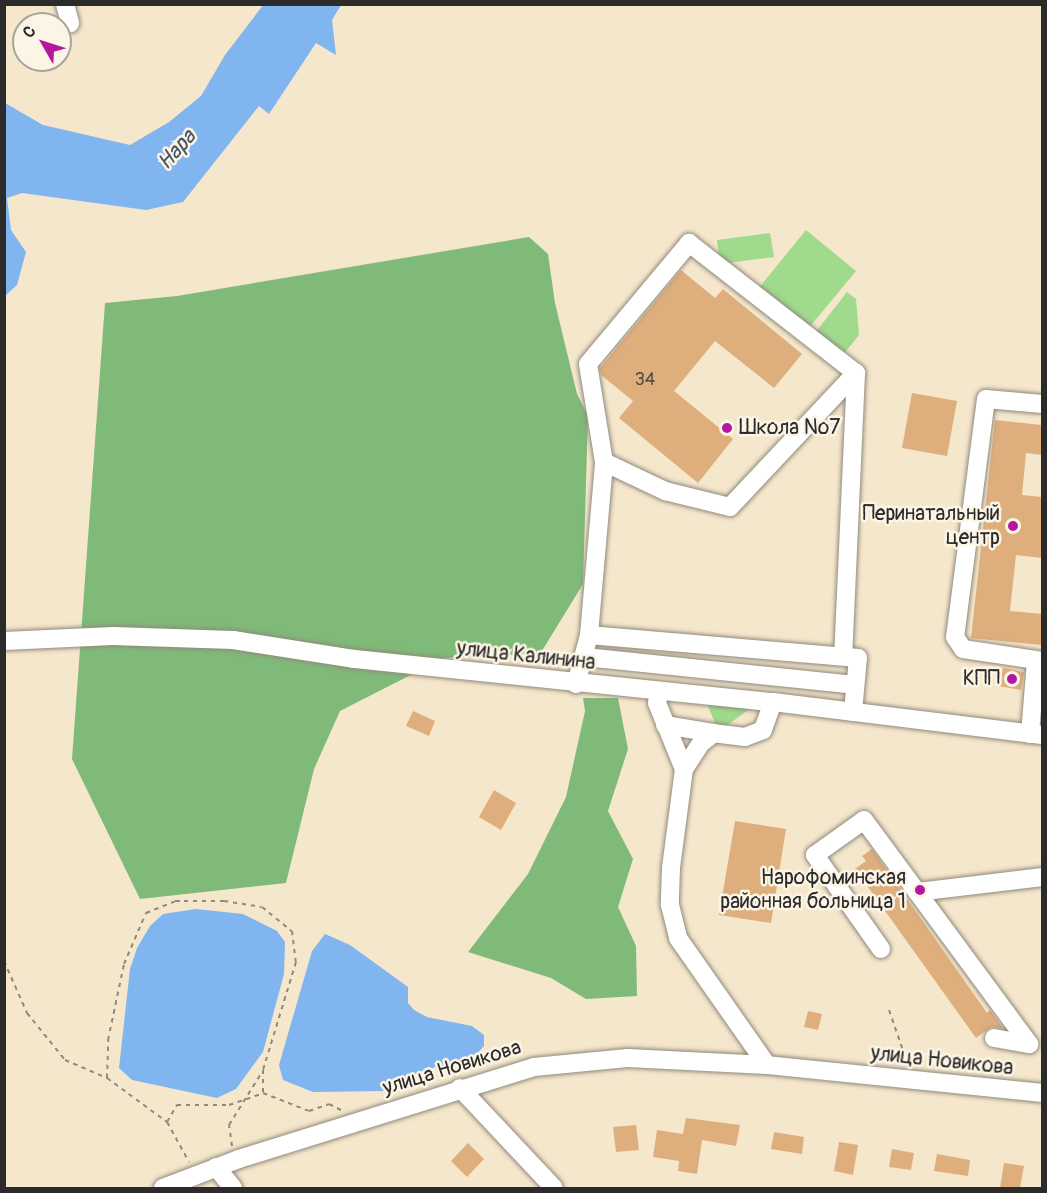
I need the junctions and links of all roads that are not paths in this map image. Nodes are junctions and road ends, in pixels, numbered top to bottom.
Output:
1 (856, 374) junction
2 (1042, 404) edge
3 (604, 462) junction
4 (589, 635) junction
5 (4, 641) edge
6 (585, 657) junction
7 (843, 657) junction
8 (1039, 661) edge
9 (576, 684) junction
10 (855, 685) junction
11 (659, 691) junction
12 (773, 702) junction
13 (852, 712) junction
14 (665, 725) junction
15 (714, 733) junction
16 (1036, 735) edge
17 (684, 769) junction
18 (1042, 877) edge
19 (917, 892) junction
20 (881, 949) dead end
21 (994, 1038) dead end
22 (766, 1065) junction
23 (460, 1088) junction
24 (1042, 1093) edge
25 (216, 1167) junction
26 (164, 1188) edge
27 (233, 1188) edge
28 (554, 1188) edge

1 - 3 street
1 - 3 street
1 - 7 street
2 - 8 street
3 - 4 street
4 - 6 street
4 - 7 street
5 - 9 street, улица Калинина
6 - 9 street
6 - 10 street
7 - 10 street
8 - 16 street
9 - 11 street, улица Калинина
10 - 13 street
11 - 12 street, улица Калинина
11 - 14 street
12 - 13 street, улица Калинина
12 - 15 street
13 - 16 street, улица Калинина
14 - 15 street
14 - 17 street
15 - 17 street
17 - 22 street
18 - 19 street
19 - 20 street
19 - 21 street
22 - 23 street, улица Новикова
22 - 24 street, улица Новикова
23 - 25 street, улица Новикова
23 - 28 street
25 - 26 street, улица Новикова
25 - 27 street

